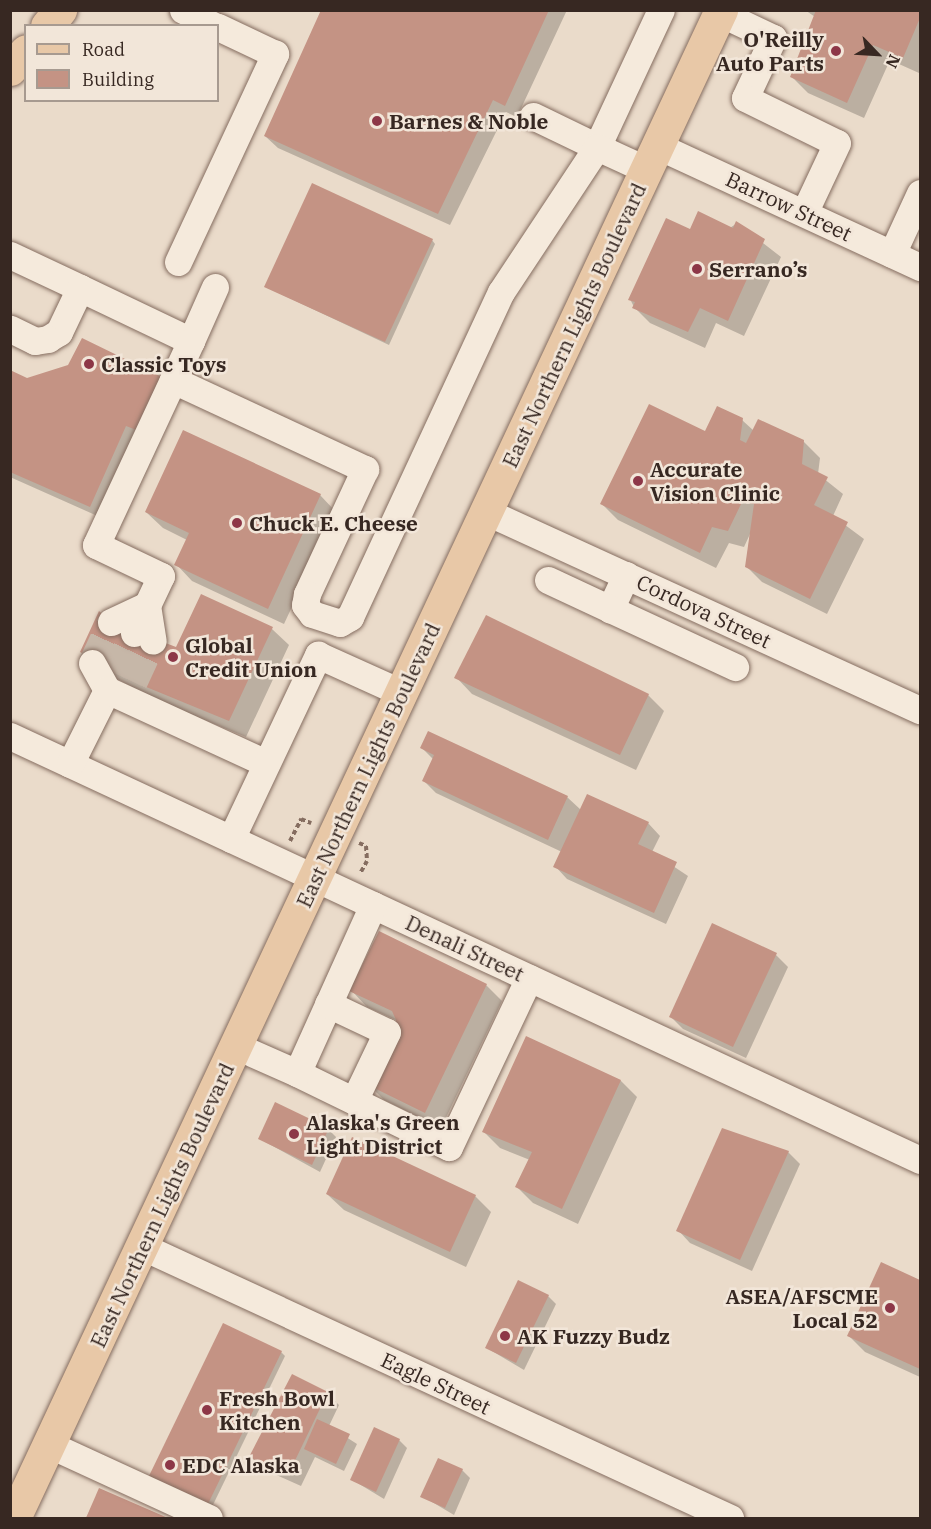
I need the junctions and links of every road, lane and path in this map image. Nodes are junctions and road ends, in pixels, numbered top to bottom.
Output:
1 (60, 10) edge
2 (183, 10) edge
3 (661, 10) edge
4 (721, 12) edge
5 (49, 24) edge
6 (212, 24) edge
7 (219, 27) edge
8 (24, 53) edge
9 (10, 69) edge
10 (533, 116) dead end
11 (597, 147) junction
12 (652, 158) junction
13 (921, 193) edge
14 (804, 213) junction
15 (892, 254) junction
16 (10, 255) edge
17 (178, 262) dead end
18 (921, 267) edge
19 (215, 287) dead end
20 (80, 288) junction
21 (10, 329) edge
22 (191, 340) junction
23 (173, 380) junction
24 (487, 512) junction
25 (626, 575) junction
26 (548, 580) dead end
27 (698, 608) junction
28 (610, 609) junction
29 (133, 632) tunnel mouth
30 (682, 642) junction
31 (735, 667) dead end
32 (402, 693) junction
33 (921, 710) edge
34 (10, 736) edge
35 (266, 763) junction
36 (70, 764) junction
37 (231, 839) junction
38 (315, 878) junction
39 (373, 905) junction
40 (529, 978) junction
41 (328, 1004) junction
42 (236, 1047) junction
43 (297, 1073) junction
44 (354, 1101) junction
45 (921, 1160) edge
46 (141, 1246) junction
47 (48, 1444) junction
48 (14, 1518) edge
49 (209, 1518) edge
50 (730, 1518) edge

1 - 5 main road
2 - 6 street
3 - 11 street
4 - 12 main road, East Northern Lights Boulevard
4 - 14 street
7 - 17 street
8 - 9 main road
10 - 11 street, Barrow Street
11 - 12 street, Barrow Street
11 - 23 street
12 - 14 street, Barrow Street
12 - 24 main road, East Northern Lights Boulevard
13 - 15 street
14 - 15 street, Barrow Street
15 - 18 street, Barrow Street
16 - 20 street
19 - 22 street
20 - 21 street
20 - 22 street
22 - 23 street
23 - 29 street
24 - 25 street, Cordova Street
24 - 32 main road, East Northern Lights Boulevard
25 - 27 street, Cordova Street
25 - 28 street
26 - 28 street
27 - 30 street
27 - 33 street, Cordova Street
28 - 30 street
30 - 31 street
32 - 35 street
32 - 38 main road, East Northern Lights Boulevard
34 - 36 street, Denali Street
35 - 36 street
35 - 37 street
36 - 37 street, Denali Street
37 - 38 street, Denali Street
38 - 39 street, Denali Street
38 - 42 main road, East Northern Lights Boulevard
39 - 40 street, Denali Street
39 - 41 street
40 - 44 street
40 - 45 street, Denali Street
41 - 43 street
41 - 44 street
42 - 43 street
42 - 46 main road, East Northern Lights Boulevard
43 - 44 street
46 - 47 main road, East Northern Lights Boulevard
46 - 50 street, Eagle Street
47 - 48 main road, East Northern Lights Boulevard
47 - 49 street

